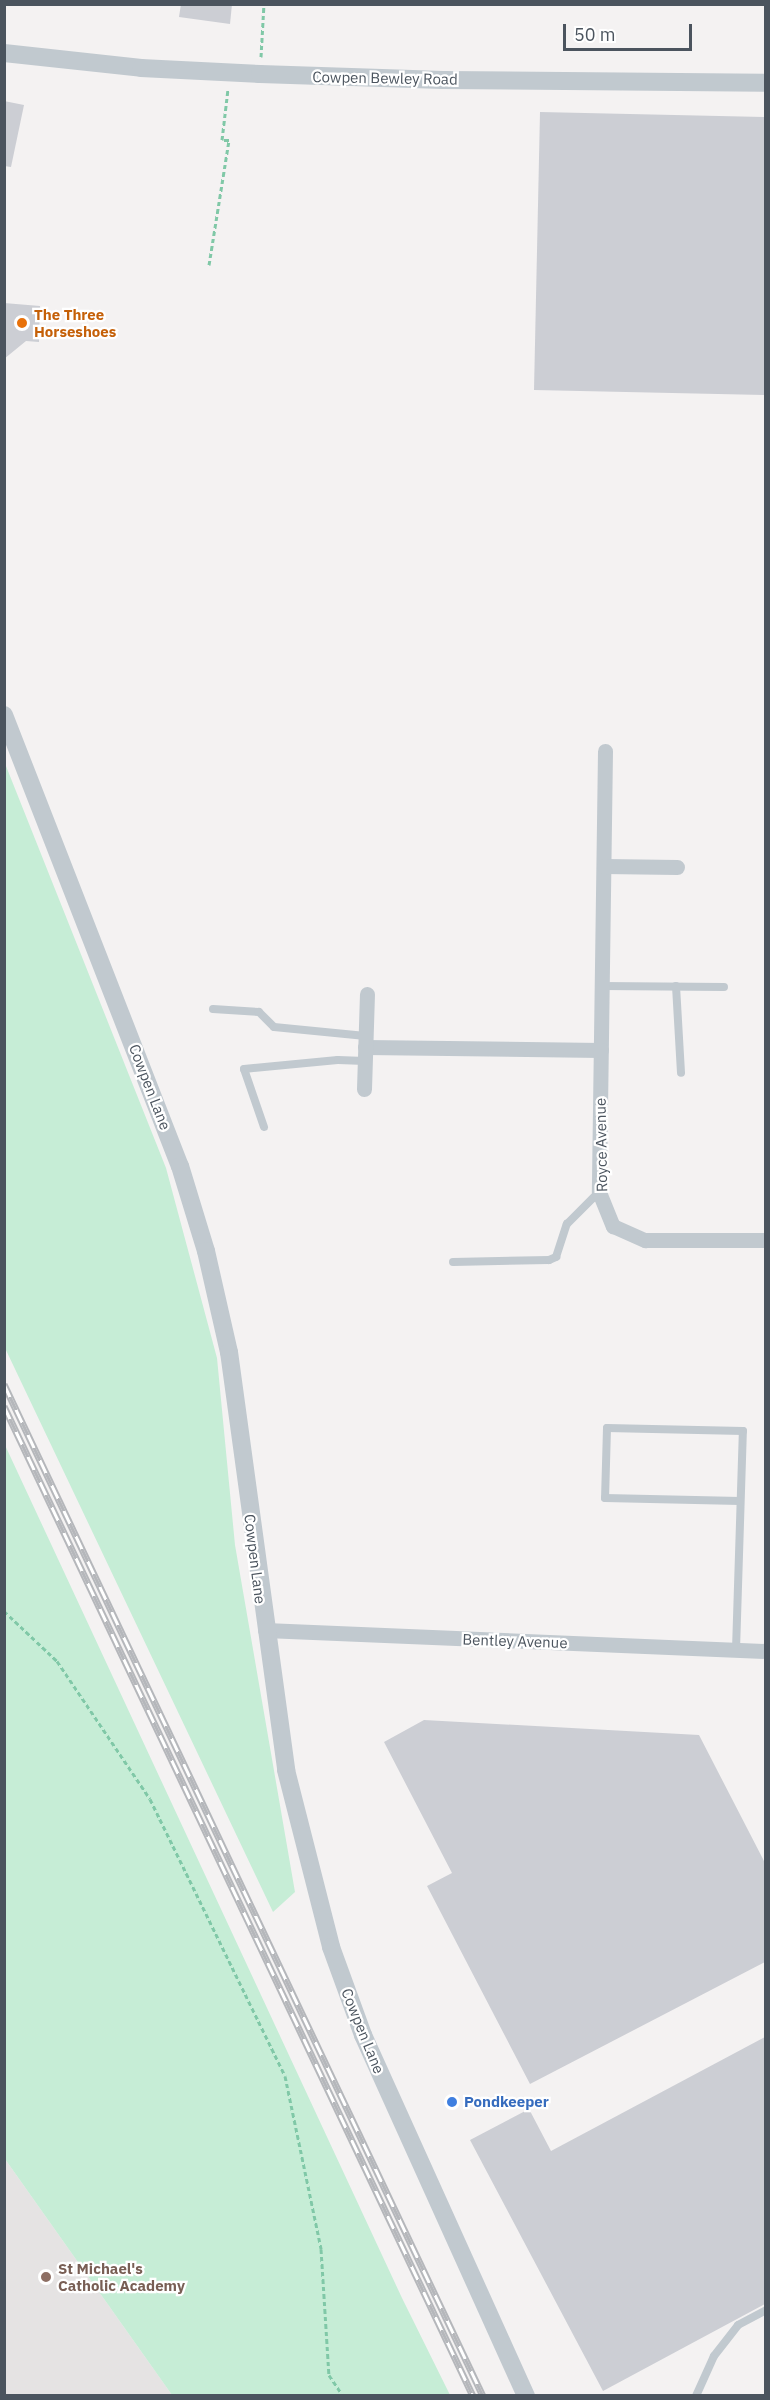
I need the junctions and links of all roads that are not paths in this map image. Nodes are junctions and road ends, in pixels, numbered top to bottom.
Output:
1 (4, 53) edge
2 (765, 83) edge
3 (4, 715) edge
4 (605, 751) dead end
5 (604, 866) junction
6 (677, 867) dead end
7 (602, 986) junction
8 (676, 986) junction
9 (724, 987) dead end
10 (367, 994) dead end
11 (213, 1009) dead end
12 (365, 1048) junction
13 (601, 1050) junction
14 (681, 1073) dead end
15 (364, 1089) dead end
16 (264, 1127) dead end
17 (599, 1192) junction
18 (765, 1240) edge
19 (453, 1262) dead end
20 (740, 1501) junction
21 (265, 1630) junction
22 (736, 1650) junction
23 (765, 1651) edge
24 (765, 2310) edge
25 (526, 2396) edge
26 (696, 2396) edge

1 - 2 street, Cowpen Bewley Road
3 - 21 street, Cowpen Lane
4 - 5 street, Royce Avenue
5 - 6 street
5 - 7 street, Royce Avenue
7 - 8 lane
7 - 13 street, Royce Avenue
8 - 9 lane
8 - 14 lane
10 - 12 street
11 - 12 lane
12 - 13 street
12 - 15 street
12 - 16 lane
13 - 17 street, Royce Avenue
17 - 18 street, Royce Avenue
17 - 19 lane
20 - 20 lane
20 - 22 lane
21 - 22 street, Bentley Avenue
21 - 25 street, Cowpen Lane
22 - 23 street, Bentley Avenue
24 - 26 lane

